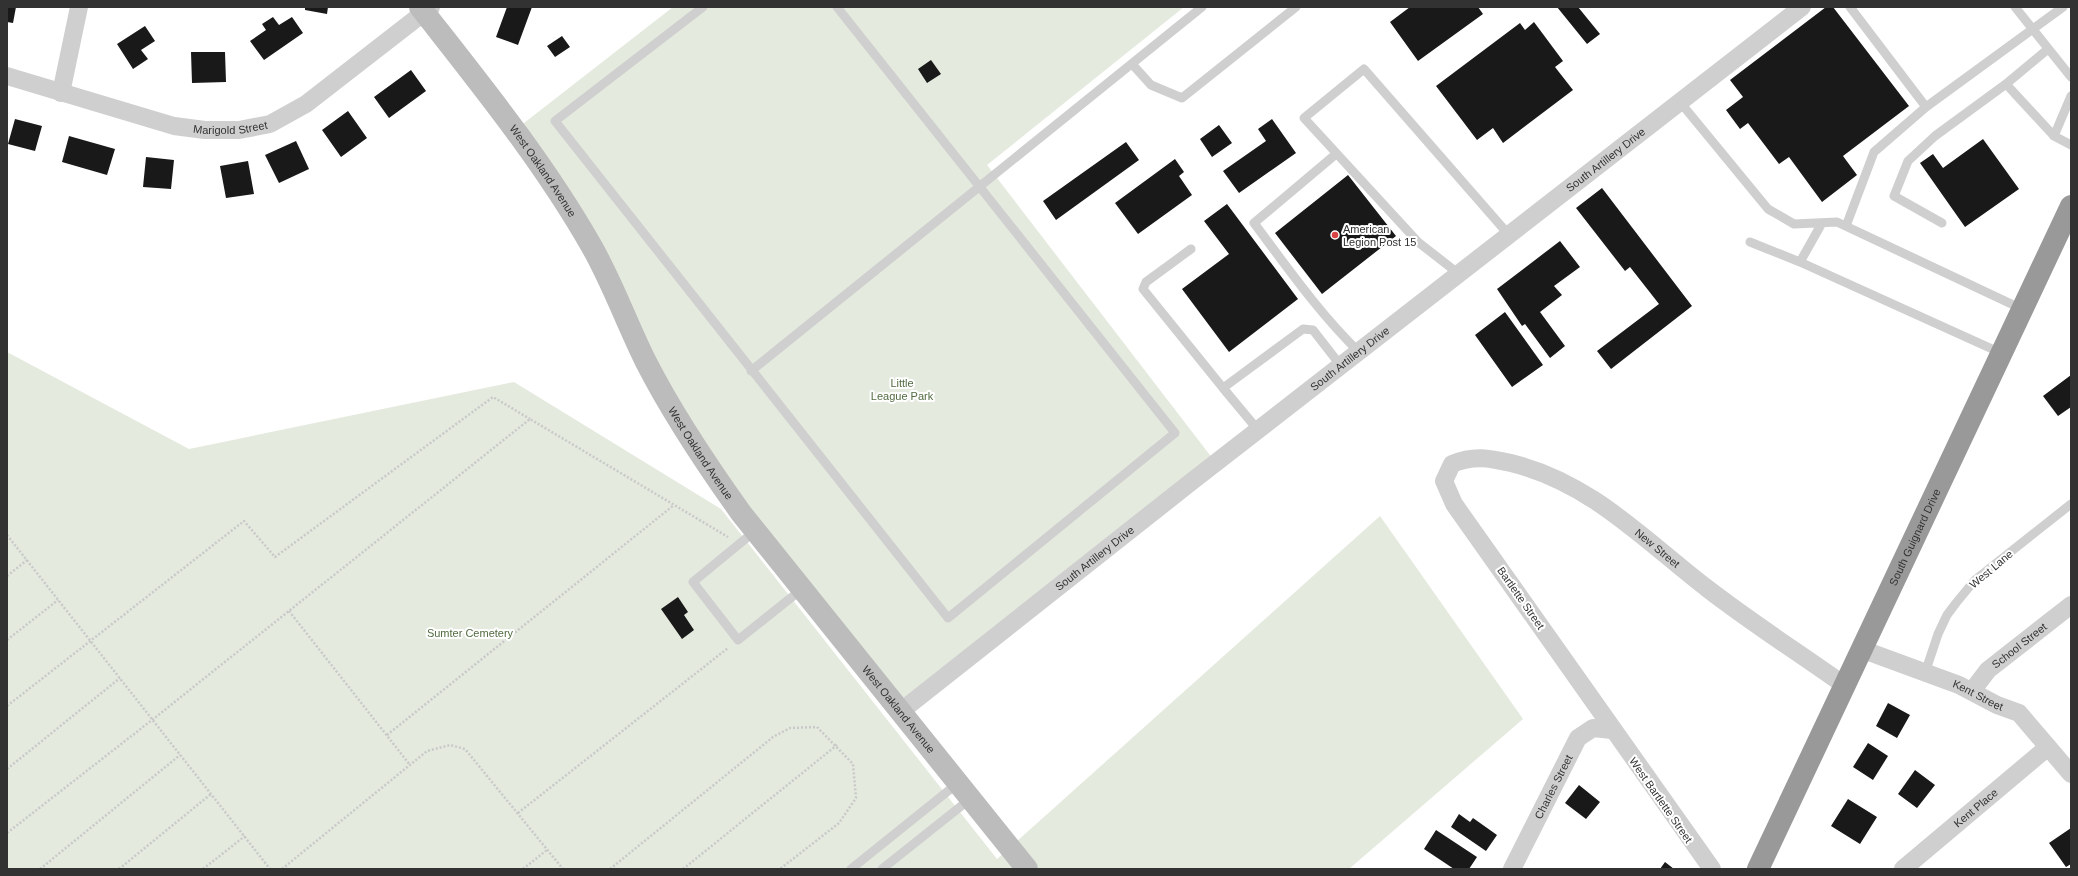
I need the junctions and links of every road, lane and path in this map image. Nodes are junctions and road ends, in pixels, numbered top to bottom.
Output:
1 (79, 7) edge
2 (703, 7) edge
3 (837, 7) edge
4 (1202, 7) edge
5 (1296, 7) edge
6 (1802, 7) edge
7 (1850, 7) edge
8 (2015, 7) edge
9 (2063, 7) edge
10 (425, 9) edge
11 (2032, 30) junction
12 (2048, 49) junction
13 (1132, 64) junction
14 (7, 76) edge
15 (2071, 78) edge
16 (2006, 84) junction
17 (62, 93) junction
18 (2071, 96) edge
19 (1680, 102) junction
20 (1926, 107) junction
21 (2054, 136) junction
22 (2071, 145) edge
23 (1336, 154) junction
24 (980, 188) junction
25 (2071, 206) edge
26 (1822, 223) junction
27 (1942, 223) dead end
28 (1846, 226) junction
29 (1509, 235) junction
30 (1750, 242) dead end
31 (1191, 249) dead end
32 (1800, 262) junction
33 (1459, 274) junction
34 (2022, 309) junction
35 (1359, 352) junction
36 (2001, 353) junction
37 (1341, 366) junction
38 (751, 371) junction
39 (1223, 388) junction
40 (530, 419) junction
41 (1258, 430) junction
42 (1452, 464) joint
43 (2071, 504) edge
44 (674, 505) junction
45 (755, 530) junction
46 (7, 535) edge
47 (738, 545) junction
48 (27, 560) junction
49 (7, 576) edge
50 (802, 589) junction
51 (58, 600) junction
52 (2071, 605) edge
53 (289, 611) junction
54 (7, 640) edge
55 (738, 640) junction
56 (91, 641) junction
57 (1861, 649) junction
58 (1925, 673) junction
59 (120, 678) junction
60 (1844, 685) junction
61 (1972, 691) junction
62 (7, 706) edge
63 (900, 712) junction
64 (152, 720) junction
65 (1612, 730) junction
66 (387, 735) junction
67 (837, 745) junction
68 (2048, 747) junction
69 (180, 755) junction
70 (410, 765) junction
71 (7, 769) edge
72 (2071, 774) edge
73 (964, 791) junction
74 (211, 794) junction
75 (518, 813) junction
76 (7, 833) edge
77 (244, 836) junction
78 (547, 850) junction
79 (40, 869) edge
80 (119, 869) edge
81 (203, 869) edge
82 (270, 869) edge
83 (282, 869) edge
84 (523, 869) edge
85 (563, 869) edge
86 (610, 869) edge
87 (683, 869) edge
88 (780, 869) edge
89 (851, 869) edge
90 (882, 869) edge
91 (1027, 869) edge
92 (1512, 869) edge
93 (1712, 869) edge
94 (1758, 869) edge
95 (1904, 869) edge

1 - 17 street
2 - 38 lane
3 - 24 lane
4 - 13 lane
5 - 13 lane
6 - 19 street, South Artillery Drive
7 - 20 lane
8 - 11 lane
9 - 11 lane
10 - 17 street, Marigold Street
10 - 45 street, West Oakland Avenue
11 - 12 lane
11 - 20 lane
12 - 15 lane
12 - 16 lane
13 - 24 lane
14 - 17 street, Marigold Street
16 - 21 lane
16 - 27 lane
18 - 21 lane
19 - 26 lane
19 - 29 street, South Artillery Drive
20 - 28 lane
21 - 22 lane
23 - 29 lane
23 - 33 lane
23 - 35 lane
24 - 38 lane
24 - 38 lane
25 - 34 highway, South Guignard Drive
26 - 28 lane
26 - 32 lane
28 - 34 lane
29 - 33 street, South Artillery Drive
30 - 32 lane
31 - 39 lane
32 - 36 lane
33 - 35 street, South Artillery Drive
34 - 36 highway, South Guignard Drive
35 - 37 street, South Artillery Drive
36 - 57 highway, South Guignard Drive
37 - 39 lane
37 - 41 street, South Artillery Drive
39 - 41 lane
40 - 44 path
40 - 53 path
40 - 56 path
41 - 63 street, South Artillery Drive
42 - 60 street, New Street
42 - 65 street, Bartlette Street
43 - 58 lane, West Lane
44 - 47 path
44 - 66 path
45 - 47 lane
45 - 50 street, West Oakland Avenue
46 - 48 path
47 - 55 lane
48 - 49 path
48 - 51 path
50 - 55 lane
50 - 63 street, West Oakland Avenue
51 - 54 path
51 - 56 path
52 - 61 street, School Street
53 - 64 path
53 - 66 path
55 - 75 path
56 - 59 path
56 - 62 path
57 - 58 street, Kent Street
57 - 60 highway, South Guignard Drive
58 - 61 street, Kent Street
59 - 64 path
59 - 71 path
60 - 94 highway, South Guignard Drive
61 - 68 street, Kent Street
63 - 73 street, West Oakland Avenue
64 - 69 path
64 - 76 path
65 - 92 street, Charles Street
65 - 93 street, West Bartlette Street
66 - 70 path
67 - 86 path
67 - 87 path
67 - 88 path
68 - 72 street, Kent Street
68 - 95 street, Kent Place
69 - 74 path
69 - 79 path
70 - 75 path
70 - 83 path
73 - 89 lane
73 - 90 lane
73 - 91 street, West Oakland Avenue
74 - 77 path
74 - 80 path
75 - 78 path
77 - 81 path
77 - 82 path
78 - 84 path
78 - 85 path

